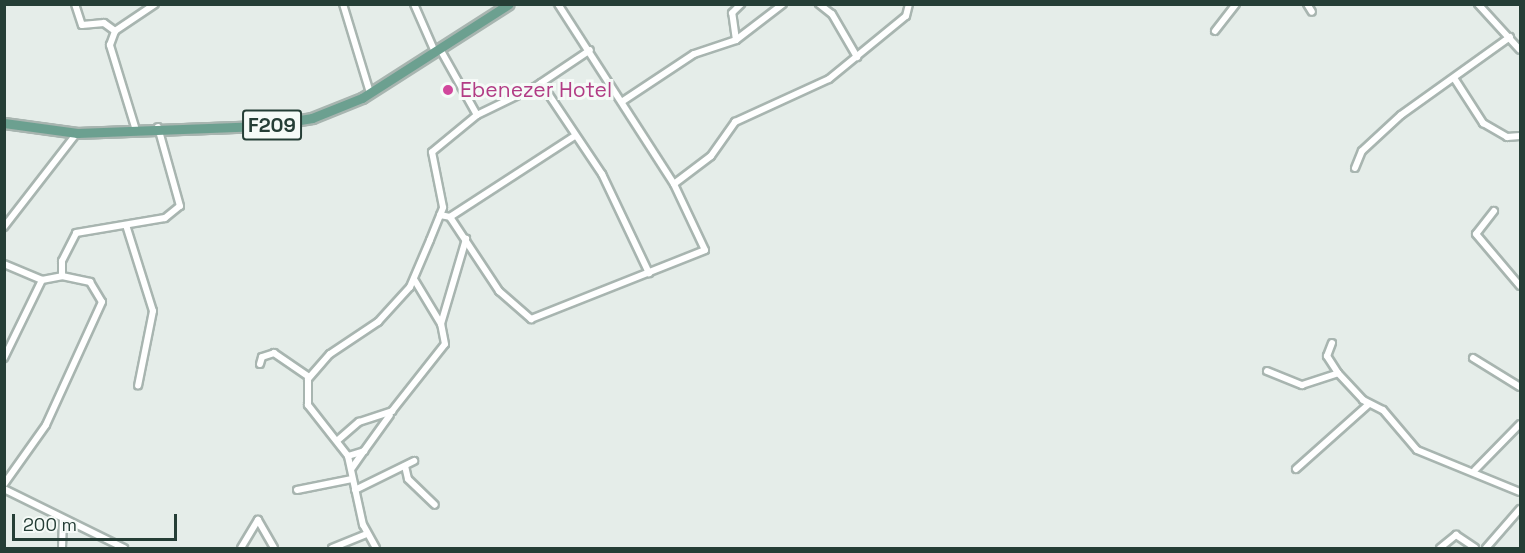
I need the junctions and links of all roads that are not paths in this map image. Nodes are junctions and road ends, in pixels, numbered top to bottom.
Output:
1 (75, 4) edge
2 (155, 4) edge
3 (343, 4) edge
4 (414, 4) edge
5 (509, 4) edge
6 (558, 4) edge
7 (741, 4) edge
8 (783, 4) edge
9 (819, 4) edge
10 (909, 4) edge
11 (1236, 4) edge
12 (1307, 4) edge
13 (1478, 4) edge
14 (1312, 12) dead end
15 (115, 31) junction
16 (1215, 31) dead end
17 (1510, 37) junction
18 (736, 40) junction
19 (590, 50) junction
20 (1521, 50) edge
21 (438, 51) junction
22 (857, 57) junction
23 (1454, 78) junction
24 (542, 83) junction
25 (370, 93) junction
26 (623, 101) junction
27 (477, 115) junction
28 (4, 123) edge
29 (135, 127) junction
30 (158, 128) junction
31 (77, 133) junction
32 (573, 136) junction
33 (1521, 136) edge
34 (1355, 168) dead end
35 (674, 184) junction
36 (1494, 211) dead end
37 (440, 215) junction
38 (450, 217) junction
39 (126, 225) junction
40 (4, 227) edge
41 (466, 239) junction
42 (4, 264) edge
43 (1521, 272) edge
44 (649, 273) junction
45 (62, 276) junction
46 (414, 279) junction
47 (42, 280) junction
48 (1518, 283) edge
49 (441, 324) junction
50 (1332, 343) dead end
51 (4, 358) edge
52 (1473, 358) dead end
53 (260, 364) dead end
54 (1267, 371) dead end
55 (1338, 373) junction
56 (309, 377) junction
57 (138, 387) dead end
58 (1521, 387) edge
59 (1370, 404) junction
60 (392, 411) junction
61 (1521, 424) edge
62 (338, 440) junction
63 (364, 451) junction
64 (348, 456) junction
65 (414, 461) dead end
66 (405, 466) junction
67 (352, 468) junction
68 (1296, 469) dead end
69 (1475, 470) junction
70 (352, 479) junction
71 (4, 484) edge
72 (4, 489) edge
73 (297, 490) dead end
74 (355, 490) junction
75 (1521, 492) edge
76 (435, 505) dead end
77 (1521, 509) edge
78 (63, 519) junction
79 (367, 534) junction
80 (62, 549) edge
81 (124, 549) edge
82 (241, 549) edge
83 (274, 549) edge
84 (332, 549) edge
85 (376, 549) edge
86 (1440, 549) edge
87 (1475, 549) edge
88 (1486, 549) edge

1 - 15 street
2 - 15 street
3 - 25 street
4 - 21 street
5 - 21 main road, F209
6 - 19 street
7 - 18 street
8 - 18 street
9 - 22 street
10 - 22 street
11 - 16 street
12 - 14 street
13 - 17 street
15 - 29 street
17 - 20 street
17 - 23 street
18 - 26 street
19 - 24 street
19 - 26 street
21 - 25 main road, F209
21 - 27 street
22 - 35 street
23 - 33 street
23 - 34 street
24 - 27 street
24 - 32 street
25 - 30 main road, F209
26 - 35 street
27 - 37 street
28 - 31 main road, F209
29 - 30 main road, F209
29 - 31 main road, F209
30 - 39 street
31 - 40 street
32 - 38 street
32 - 44 street
35 - 44 street
36 - 48 street
37 - 38 street
37 - 46 street
38 - 41 street
39 - 45 street
39 - 57 street
41 - 44 street
41 - 49 street
42 - 47 street
43 - 48 street
45 - 47 street
45 - 71 street
46 - 49 street
46 - 56 street
47 - 51 street
49 - 60 street
50 - 55 street
52 - 58 street
53 - 56 street
54 - 55 street
55 - 59 street
56 - 62 street
59 - 68 street
59 - 69 street
60 - 62 street
60 - 63 street
61 - 69 street
62 - 64 street
63 - 64 street
63 - 67 street
64 - 67 street
65 - 66 street
66 - 74 street
66 - 76 street
67 - 70 street
69 - 75 street
70 - 73 street
70 - 74 street
72 - 78 street
74 - 79 street
77 - 88 street
78 - 80 street
78 - 81 street
79 - 84 street
79 - 85 street
82 - 83 street
86 - 87 street

